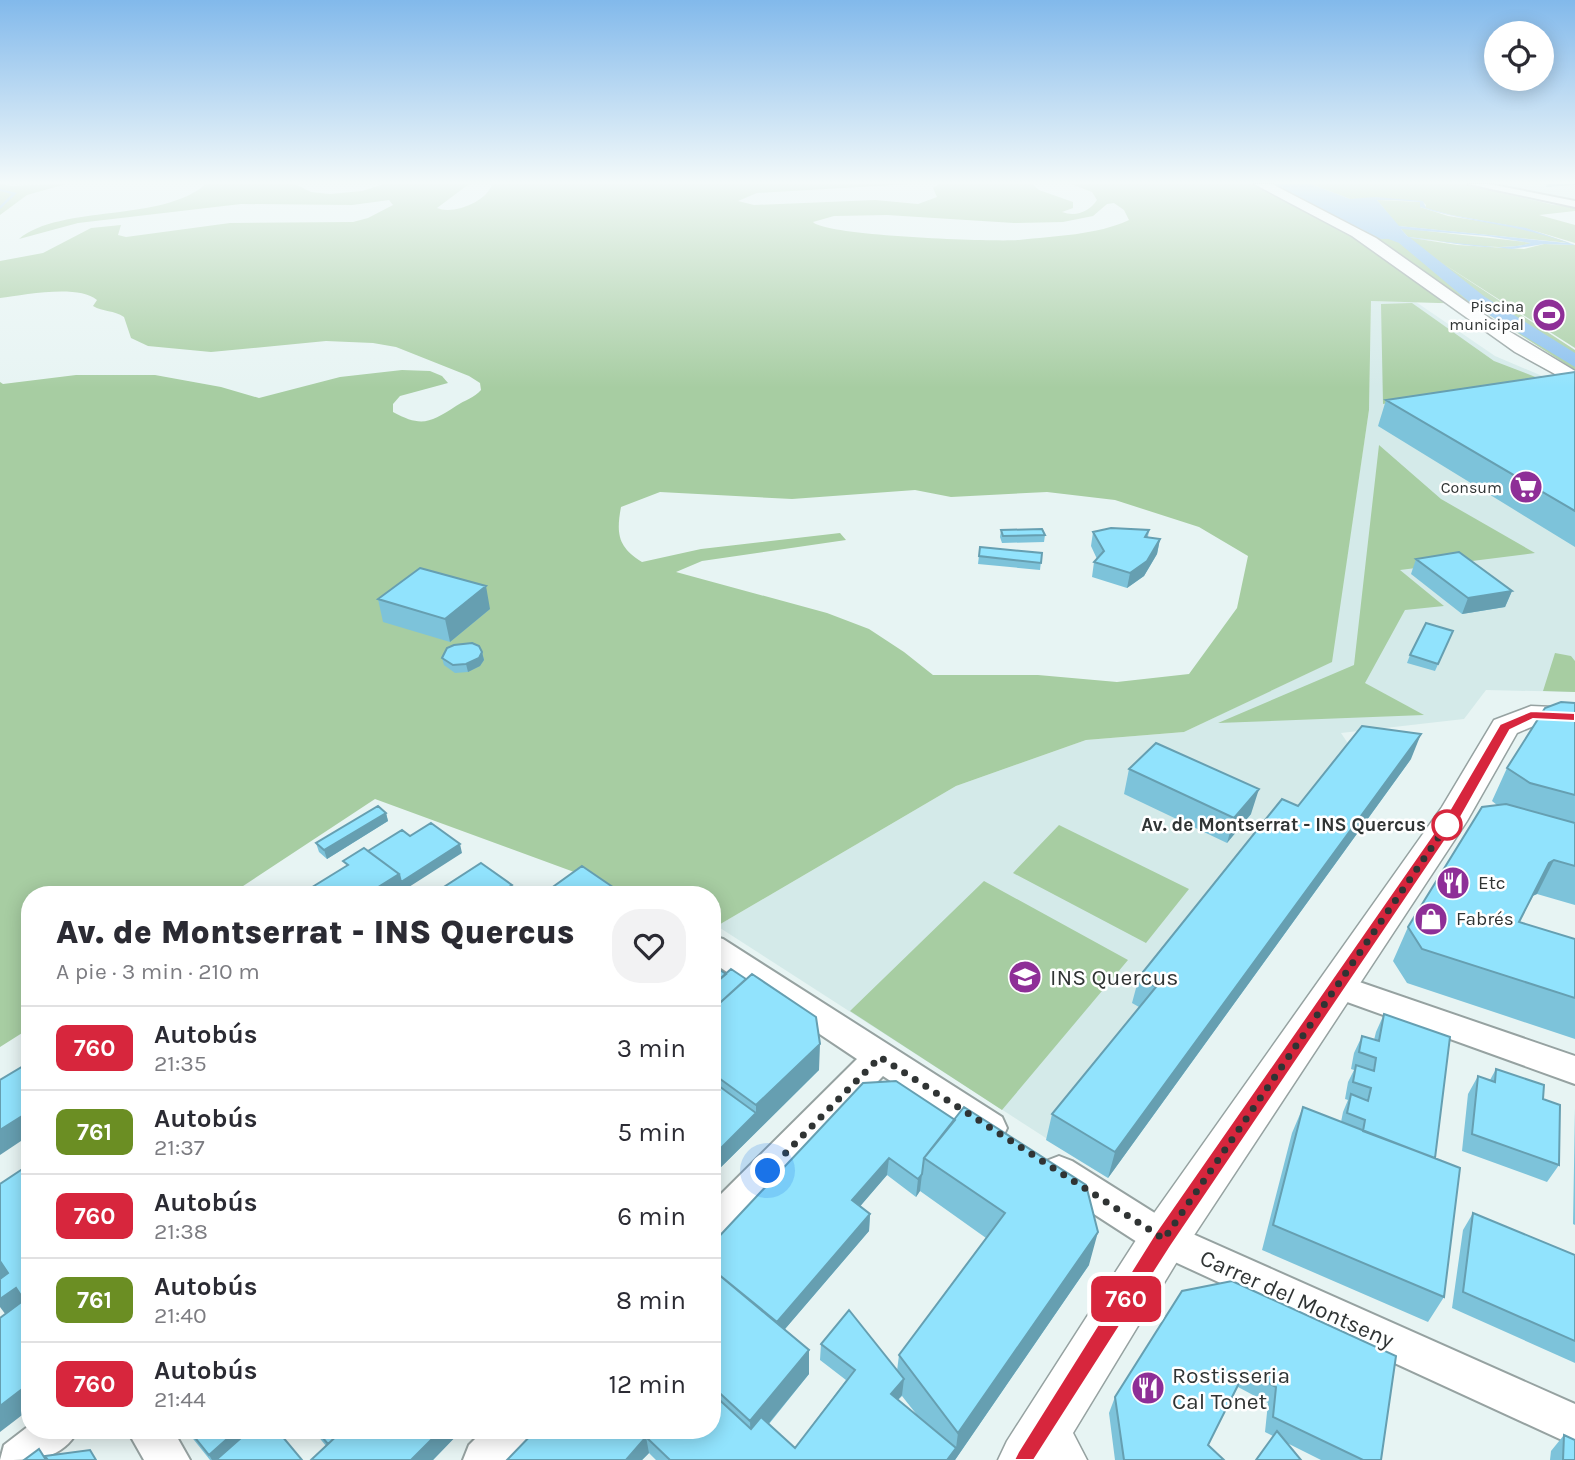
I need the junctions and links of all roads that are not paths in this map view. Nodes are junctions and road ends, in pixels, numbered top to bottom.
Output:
1 (1386, 252) edge
2 (1575, 379) edge
3 (1575, 717) edge
4 (721, 953) edge
5 (1336, 986) junction
6 (880, 1057) junction
7 (1575, 1070) edge
8 (721, 1219) edge
9 (1164, 1239) junction
10 (1575, 1425) edge
11 (46, 1439) edge
12 (154, 1439) edge
13 (505, 1439) edge
14 (1042, 1452) edge
15 (19, 1460) edge
16 (169, 1460) edge
17 (484, 1460) edge

1 - 2 street
3 - 5 street
4 - 6 street, Carrer del Montseny
5 - 7 street
5 - 9 street
6 - 8 street
6 - 9 street, Carrer del Montseny
9 - 10 street, Carrer del Montseny
9 - 14 street
11 - 15 street
12 - 16 street
13 - 17 street

